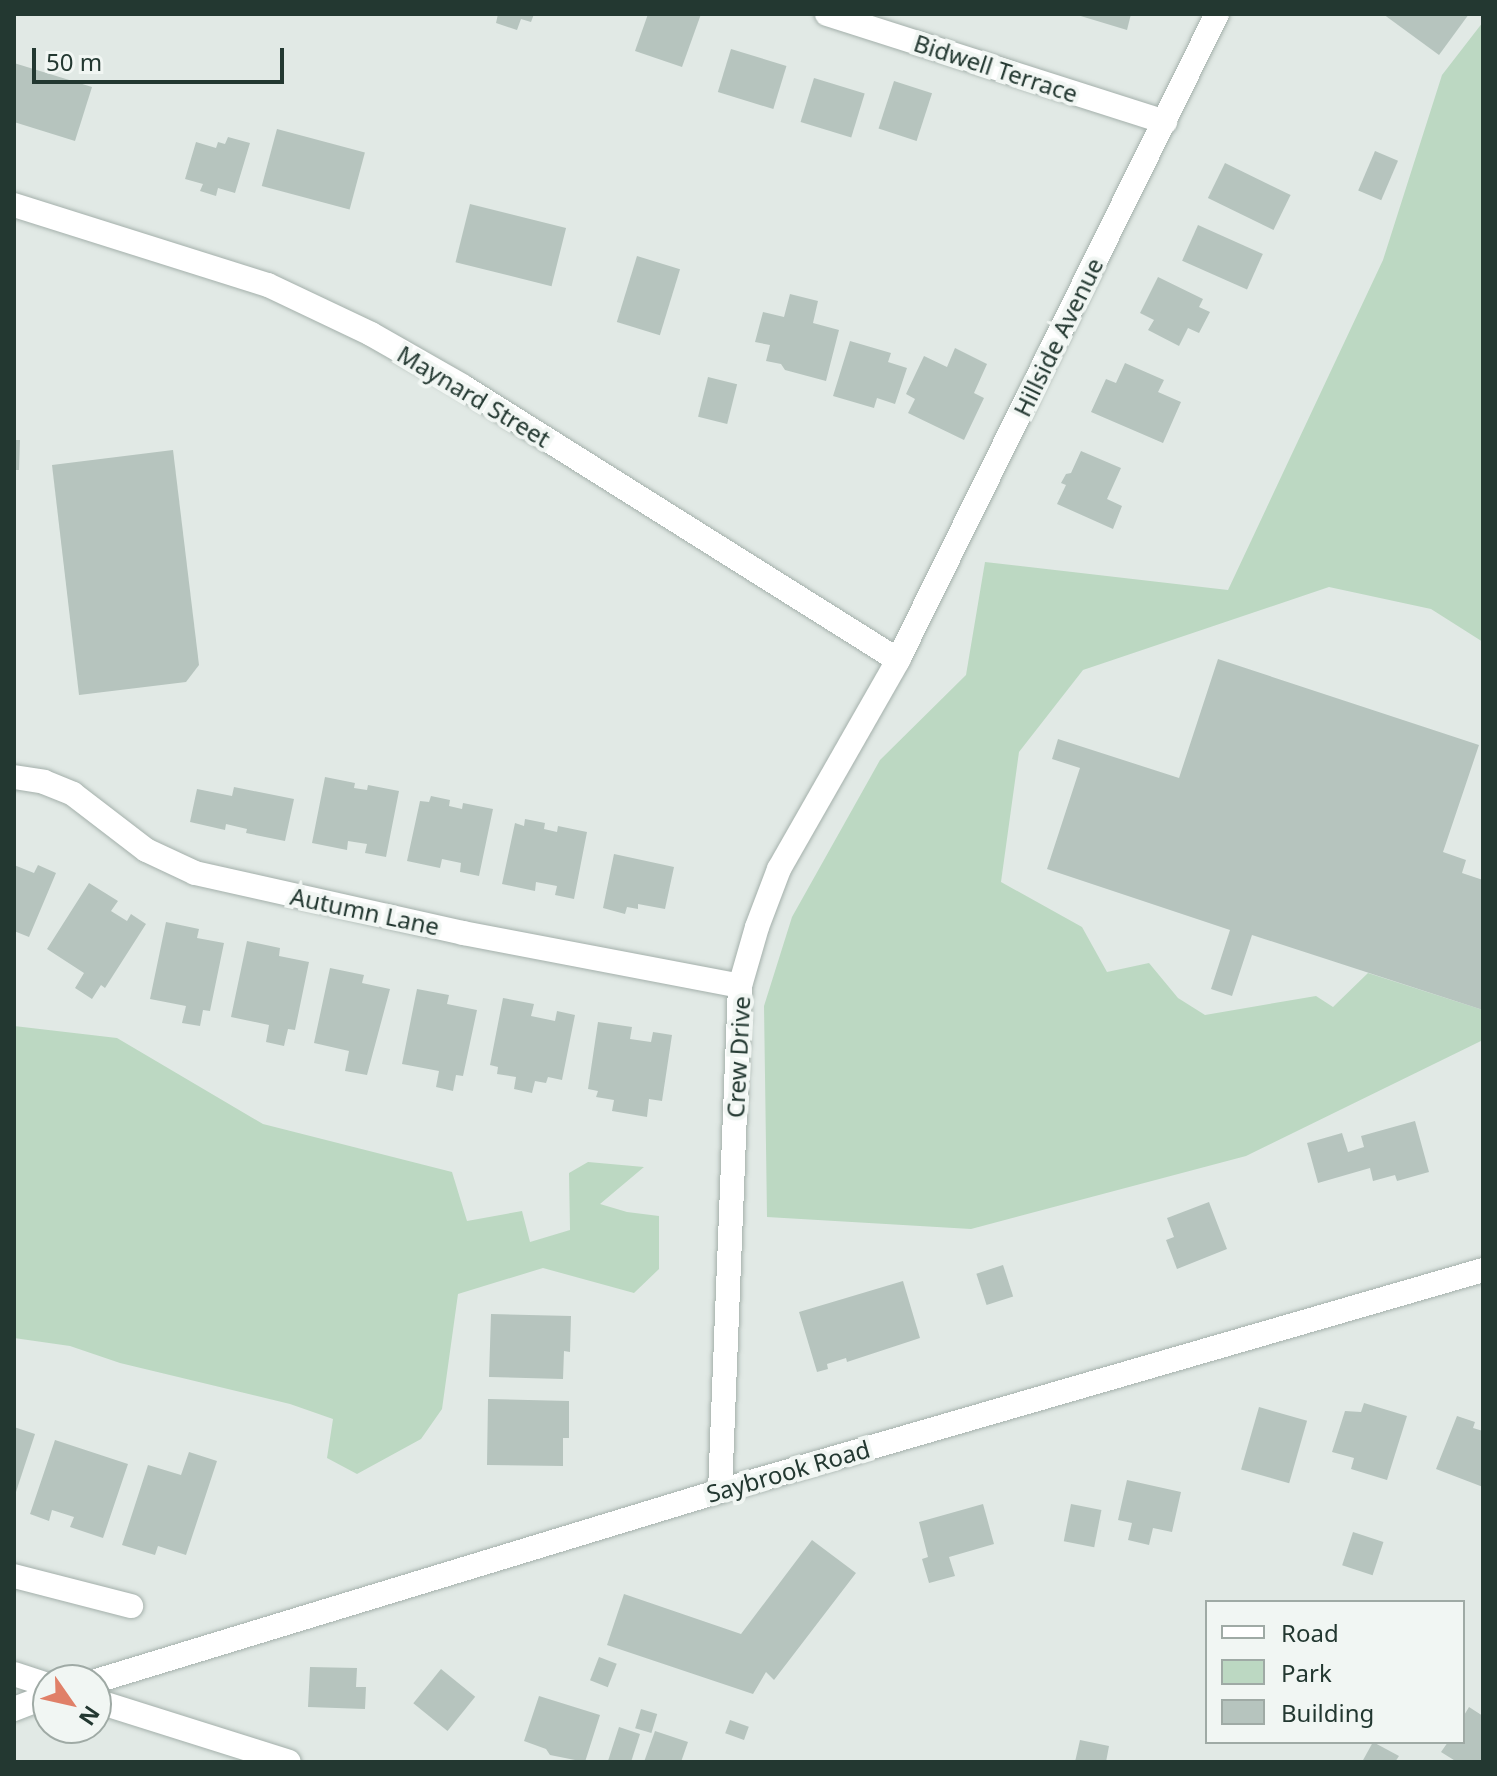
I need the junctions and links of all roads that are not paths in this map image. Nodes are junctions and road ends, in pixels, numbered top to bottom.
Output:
1 (827, 14) edge
2 (1217, 14) edge
3 (1165, 122) junction
4 (14, 205) edge
5 (898, 660) junction
6 (14, 777) edge
7 (740, 986) junction
8 (1483, 1270) edge
9 (720, 1491) junction
10 (14, 1576) edge
11 (131, 1606) dead end
12 (112, 1676) edge
13 (112, 1706) edge
14 (289, 1762) edge

1 - 3 street, Bidwell Terrace
2 - 3 street, Hillside Avenue
3 - 5 street, Hillside Avenue
4 - 5 street, Maynard Street
5 - 7 street, Crew Drive
6 - 7 street, Autumn Lane
7 - 9 street, Crew Drive
8 - 9 street, Saybrook Road
9 - 12 street, Saybrook Road
10 - 11 street
13 - 14 street

